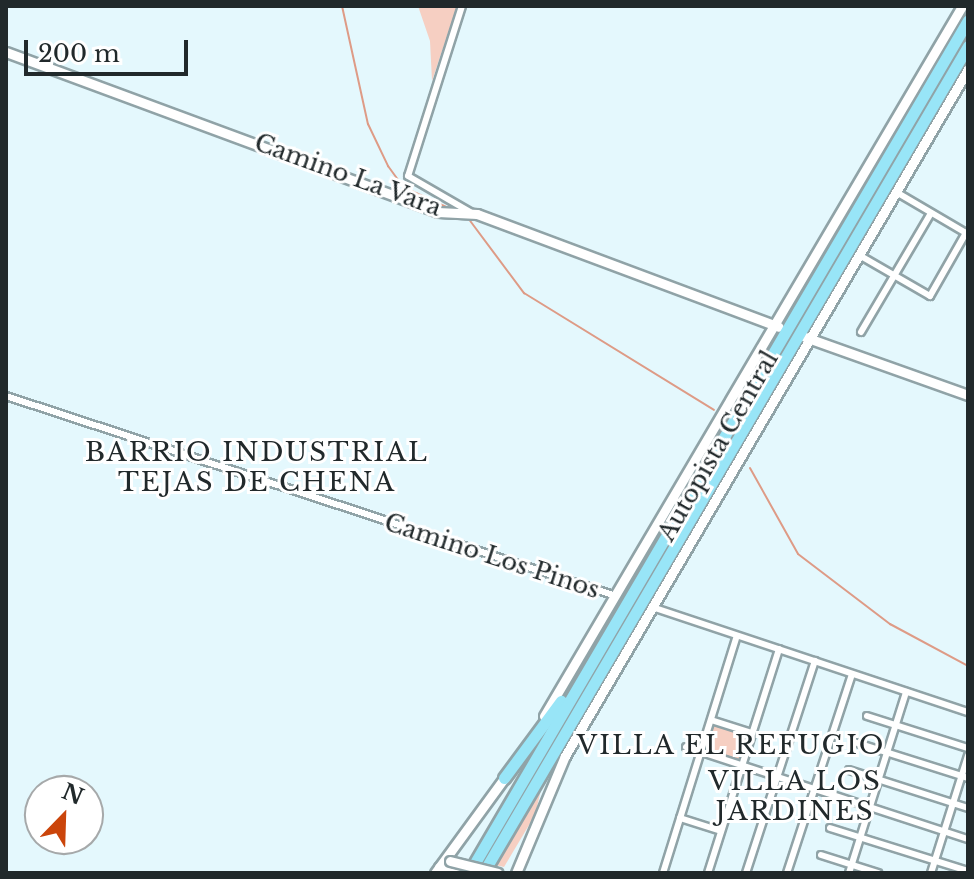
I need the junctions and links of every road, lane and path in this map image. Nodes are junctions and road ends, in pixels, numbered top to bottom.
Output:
1 (462, 6) edge
2 (962, 6) edge
3 (968, 20) edge
4 (968, 46) edge
5 (6, 52) edge
6 (968, 69) edge
7 (896, 192) junction
8 (469, 212) junction
9 (931, 213) junction
10 (858, 255) junction
11 (894, 276) junction
12 (819, 321) junction
13 (775, 325) junction
14 (861, 332) dead end
15 (807, 338) junction
16 (827, 345) junction
17 (968, 395) edge
18 (6, 396) edge
19 (613, 595) junction
20 (652, 607) junction
21 (737, 636) junction
22 (599, 649) junction
23 (779, 649) junction
24 (815, 661) junction
25 (852, 674) junction
26 (906, 692) junction
27 (968, 712) edge
28 (867, 716) dead end
29 (711, 720) junction
30 (895, 725) junction
31 (752, 733) junction
32 (854, 742) dead end
33 (686, 747) dead end
34 (968, 748) edge
35 (701, 752) junction
36 (887, 753) junction
37 (968, 756) edge
38 (742, 765) junction
39 (849, 770) dead end
40 (777, 777) junction
41 (965, 777) edge
42 (504, 778) junction
43 (878, 780) junction
44 (814, 790) junction
45 (953, 804) junction
46 (870, 808) junction
47 (968, 808) edge
48 (680, 818) junction
49 (830, 828) dead end
50 (721, 831) junction
51 (944, 831) junction
52 (860, 837) junction
53 (968, 839) edge
54 (821, 855) dead end
55 (935, 861) junction
56 (851, 865) junction
57 (443, 866) edge
58 (968, 871) edge
59 (463, 873) edge
60 (469, 873) edge
61 (483, 873) edge
62 (498, 873) edge
63 (516, 873) edge
64 (663, 873) edge
65 (708, 873) edge
66 (746, 873) edge
67 (787, 873) edge
68 (849, 873) edge
69 (878, 873) edge
70 (931, 873) edge

1 - 8 street
2 - 13 street
3 - 22 highway, Autopista Central
4 - 61 highway, Autopista Central
5 - 8 street, Camino La Vara
6 - 7 street
7 - 9 street
7 - 10 street
8 - 13 street, Camino La Vara
9 - 11 street
9 - 11 street
10 - 11 street
10 - 12 street
11 - 14 street
12 - 15 street
12 - 16 street
13 - 19 street
15 - 16 street
15 - 20 street
16 - 17 street
18 - 19 street, Camino Los Pinos
19 - 42 street
20 - 21 street
20 - 63 street
21 - 23 street
21 - 29 street
22 - 42 highway
22 - 60 highway, Autopista Central
23 - 24 street
23 - 31 street
24 - 25 street
24 - 40 street
25 - 26 street
25 - 44 street
26 - 27 street
26 - 30 street
28 - 30 street
29 - 31 street
29 - 35 street
30 - 34 street
30 - 36 street
31 - 38 street
32 - 36 street
33 - 35 street
35 - 38 street
35 - 48 street
36 - 41 street
36 - 43 street
37 - 41 street
38 - 40 street
38 - 50 street
39 - 43 street
40 - 44 street
40 - 66 street
41 - 45 street
42 - 57 street
43 - 45 street
43 - 46 street
44 - 46 street
44 - 67 street
45 - 47 street
45 - 51 street
46 - 51 street
46 - 52 street
48 - 50 street
48 - 64 street
49 - 52 street
50 - 65 street
51 - 53 street
51 - 55 street
52 - 55 street
52 - 56 street
54 - 56 street
55 - 58 street
55 - 70 street
56 - 68 street
56 - 69 street
57 - 59 street
57 - 62 street, bridge

